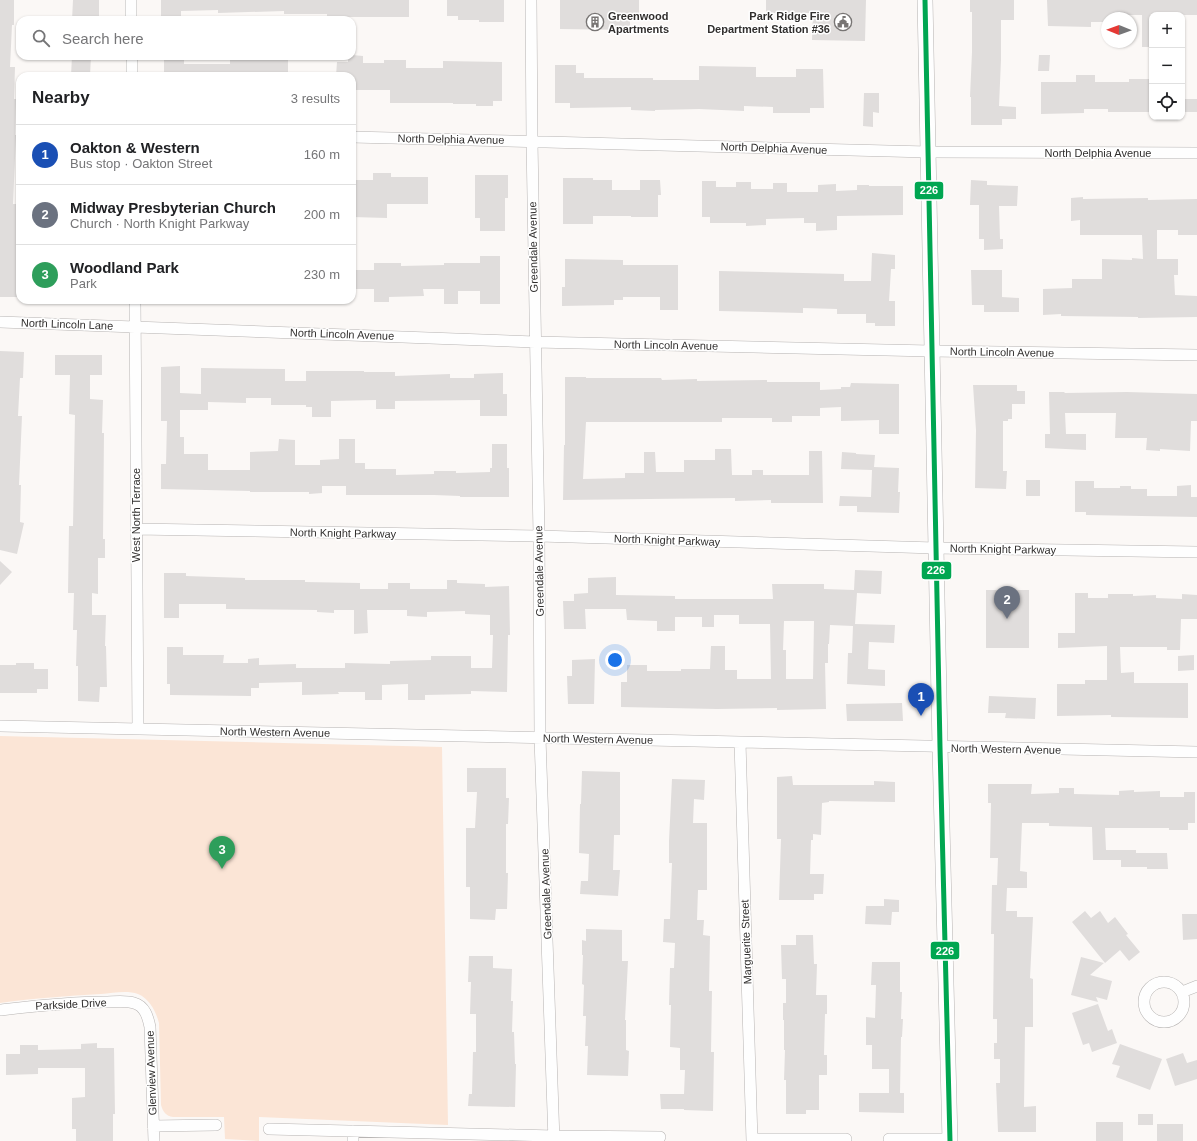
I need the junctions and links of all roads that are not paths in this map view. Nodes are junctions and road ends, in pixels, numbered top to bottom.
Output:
1 (131, 0) edge
2 (531, 0) edge
3 (925, 0) edge
4 (131, 16) edge
5 (132, 60) edge
6 (132, 72) edge
7 (356, 137) edge
8 (532, 141) junction
9 (928, 152) junction
10 (1197, 153) edge
11 (135, 304) edge
12 (0, 322) edge
13 (135, 327) junction
14 (535, 342) junction
15 (931, 352) junction
16 (1197, 355) edge
17 (136, 529) junction
18 (539, 536) junction
19 (935, 548) junction
20 (1197, 552) edge
21 (0, 726) edge
22 (138, 729) junction
23 (540, 738) junction
24 (740, 742) junction
25 (940, 748) junction
26 (1197, 752) edge
27 (1197, 986) edge
28 (1182, 992) dead end
29 (142, 1007) joint
30 (0, 1010) edge
31 (216, 1125) dead end
32 (153, 1126) junction
33 (269, 1129) dead end
34 (353, 1136) edge
35 (660, 1137) dead end
36 (889, 1138) dead end
37 (554, 1139) edge
38 (846, 1139) dead end
39 (752, 1140) edge
40 (950, 1140) edge
41 (154, 1141) edge

1 - 4 street
2 - 8 street, Greendale Avenue
3 - 9 main road
5 - 6 street
7 - 8 street, North Delphia Avenue
8 - 9 street, North Delphia Avenue
8 - 14 street, Greendale Avenue
9 - 10 street, North Delphia Avenue
9 - 15 main road
11 - 13 street, West North Terrace
12 - 13 street, North Lincoln Lane
13 - 14 street, North Lincoln Avenue
13 - 17 street, West North Terrace
14 - 15 street, North Lincoln Avenue
14 - 18 street, Greendale Avenue
15 - 16 street, North Lincoln Avenue
15 - 19 main road
17 - 18 street, North Knight Parkway
17 - 22 street, West North Terrace
18 - 19 street, North Knight Parkway
18 - 23 street, Greendale Avenue
19 - 20 street, North Knight Parkway
19 - 25 main road
21 - 22 street, North Western Avenue
22 - 23 street, North Western Avenue
23 - 24 street, North Western Avenue
23 - 37 street, Greendale Avenue
24 - 25 street, North Western Avenue
24 - 39 street, Marguerite Street
25 - 26 street, North Western Avenue
25 - 40 main road
27 - 28 street
29 - 30 street, Parkside Drive
29 - 32 street, Glenview Avenue
31 - 32 street
32 - 41 street, Glenview Avenue
33 - 34 street
34 - 37 street
35 - 37 street
36 - 40 street
38 - 39 street

